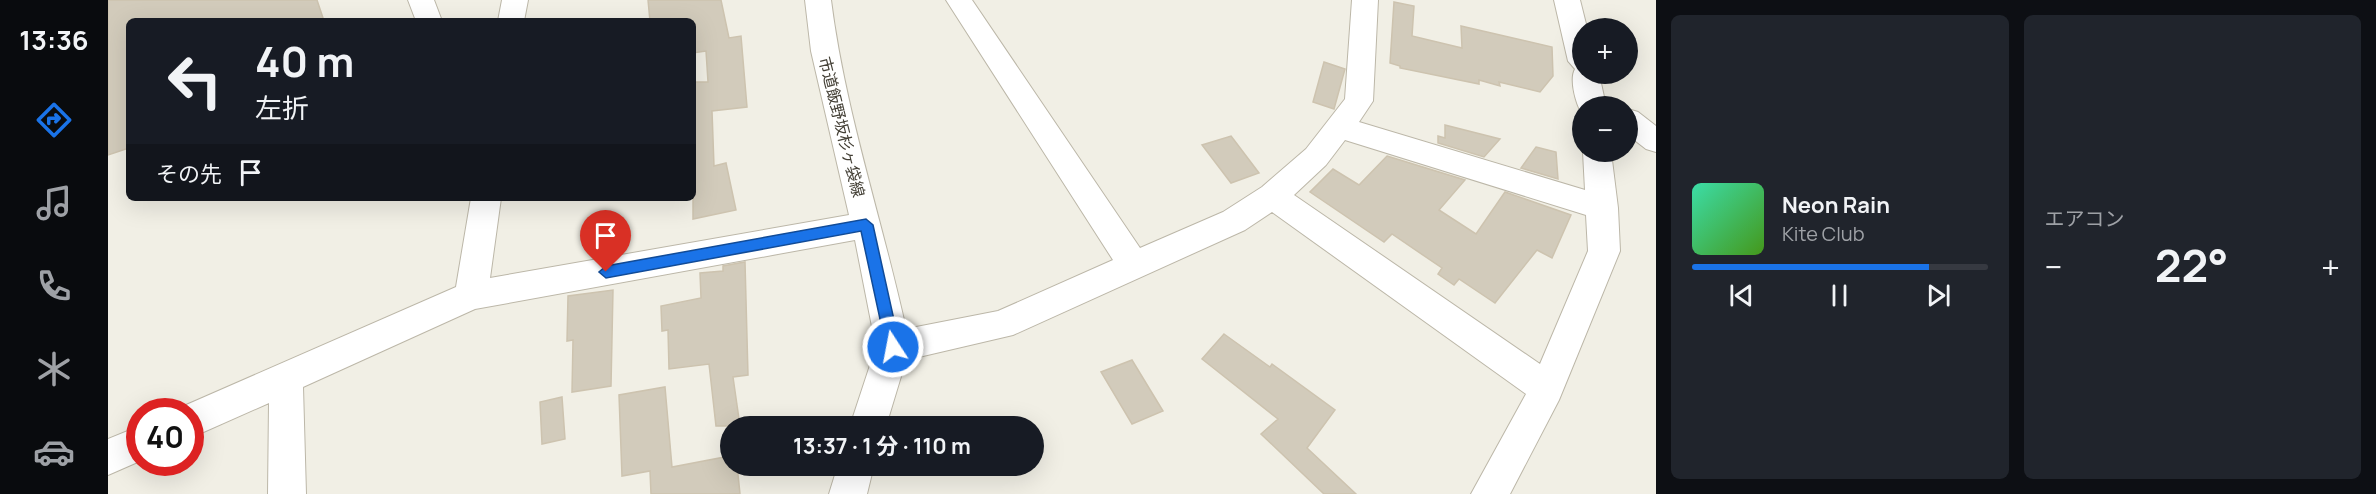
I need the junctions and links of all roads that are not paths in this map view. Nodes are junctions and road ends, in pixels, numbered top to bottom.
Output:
1 (421, 0) edge
2 (515, 0) edge
3 (818, 0) edge
4 (958, 0) edge
5 (1365, 0) edge
6 (1567, 0) edge
7 (428, 18) edge
8 (512, 18) edge
9 (1572, 20) edge
10 (1339, 127) junction
11 (1638, 128) edge
12 (1656, 141) edge
13 (1598, 162) edge
14 (1274, 196) junction
15 (486, 201) edge
16 (1603, 208) junction
17 (866, 225) junction
18 (1135, 267) junction
19 (471, 296) junction
20 (893, 347) junction
21 (286, 380) junction
22 (1547, 388) junction
23 (204, 415) edge
24 (871, 416) edge
25 (126, 449) edge
26 (108, 457) edge
27 (853, 476) edge
28 (287, 494) edge
29 (848, 494) edge
30 (1490, 494) edge

1 - 7 street
2 - 8 street
3 - 17 street, 市道飯野坂杉ヶ袋線
4 - 18 street
5 - 10 street
6 - 9 street
10 - 14 street
10 - 16 street
11 - 12 street
13 - 16 street
14 - 18 street
14 - 22 street
15 - 19 street
16 - 22 street
17 - 19 street
17 - 20 street, 市道飯野坂杉ヶ袋線
18 - 20 street
19 - 21 street
20 - 24 street
21 - 23 street
21 - 28 street
22 - 30 street
25 - 26 street
27 - 29 street

